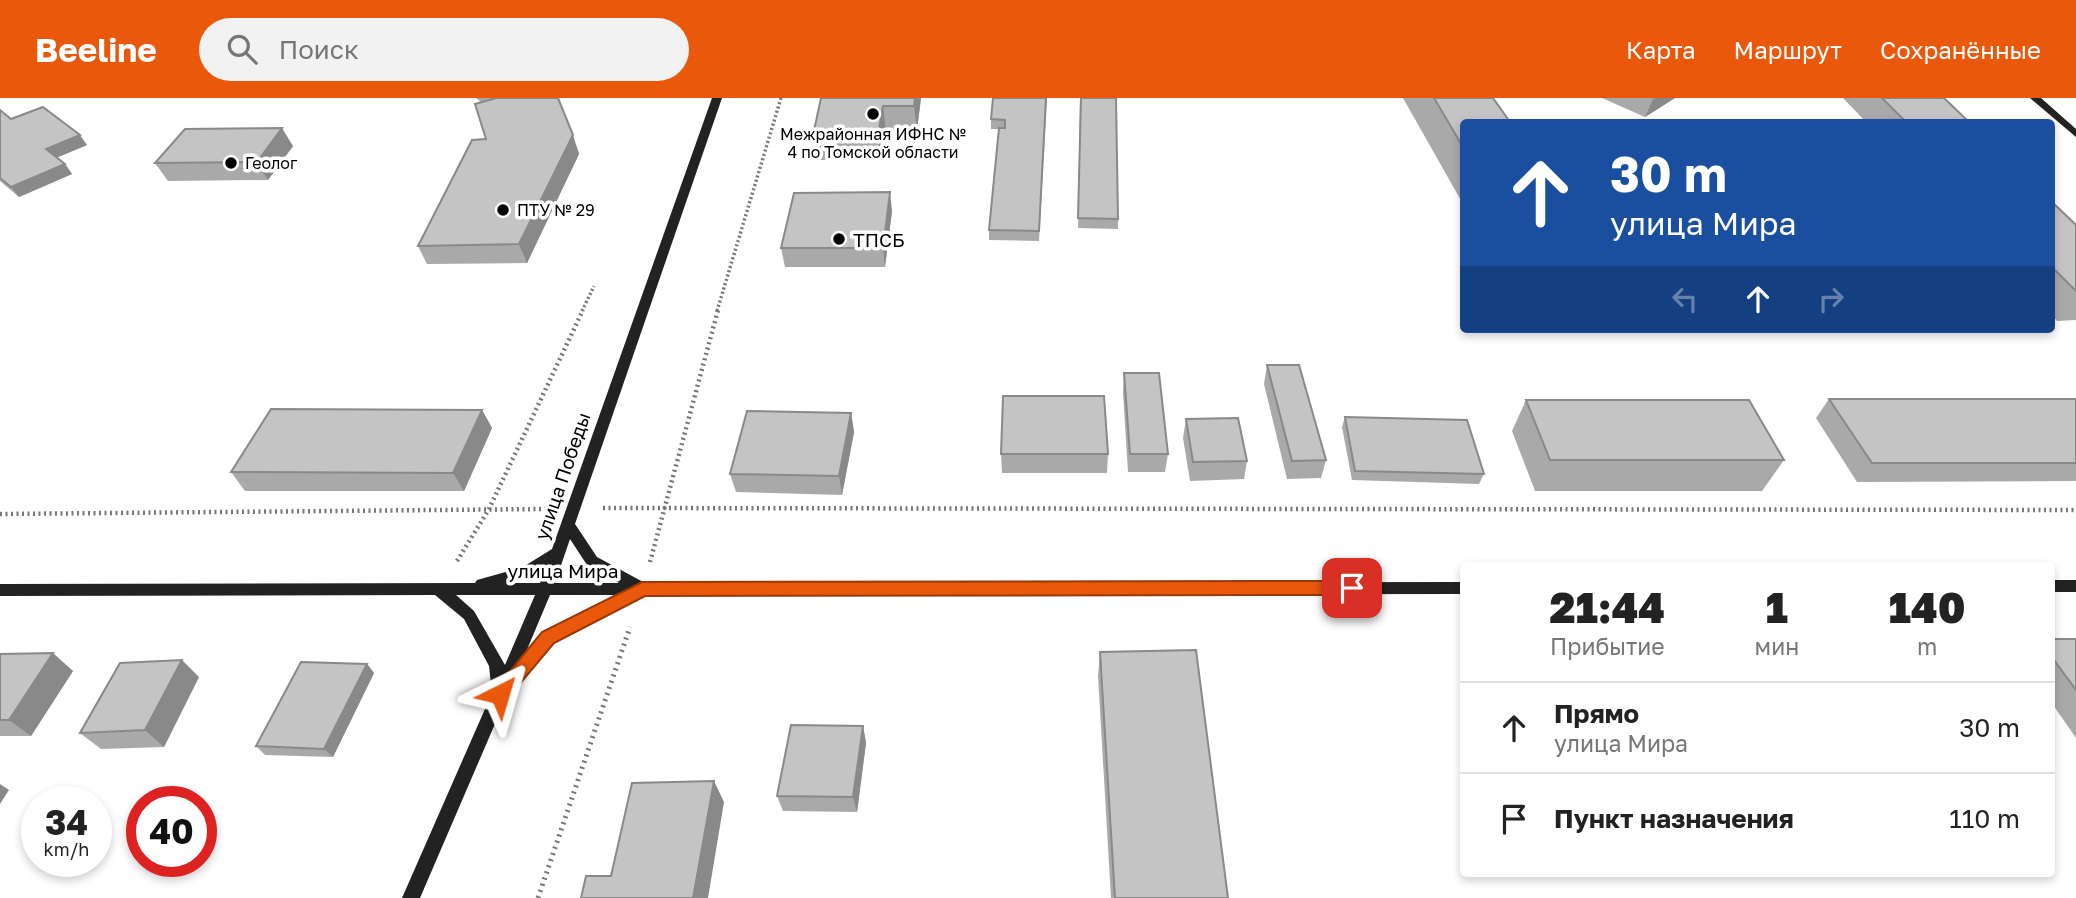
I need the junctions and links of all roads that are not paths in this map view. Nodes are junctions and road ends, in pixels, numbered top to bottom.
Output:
1 (717, 98) edge
2 (2035, 98) edge
3 (2076, 134) edge
4 (568, 524) junction
5 (557, 553) junction
6 (2055, 586) edge
7 (2076, 586) edge
8 (1460, 588) edge
9 (642, 589) junction
10 (0, 590) edge
11 (439, 590) junction
12 (461, 590) junction
13 (545, 590) junction
14 (500, 694) junction
15 (411, 898) edge

1 - 4 street, улица Победы
2 - 3 street
4 - 5 street, улица Победы
4 - 9 street
5 - 12 street
5 - 13 street, улица Победы
6 - 7 street
8 - 9 street, улица Мира
9 - 13 street, улица Мира
9 - 14 street
10 - 11 street, улица Мира
11 - 12 street, улица Мира
11 - 14 street
12 - 13 street, улица Мира
13 - 14 street, улица Победы
14 - 15 street, улица Победы

